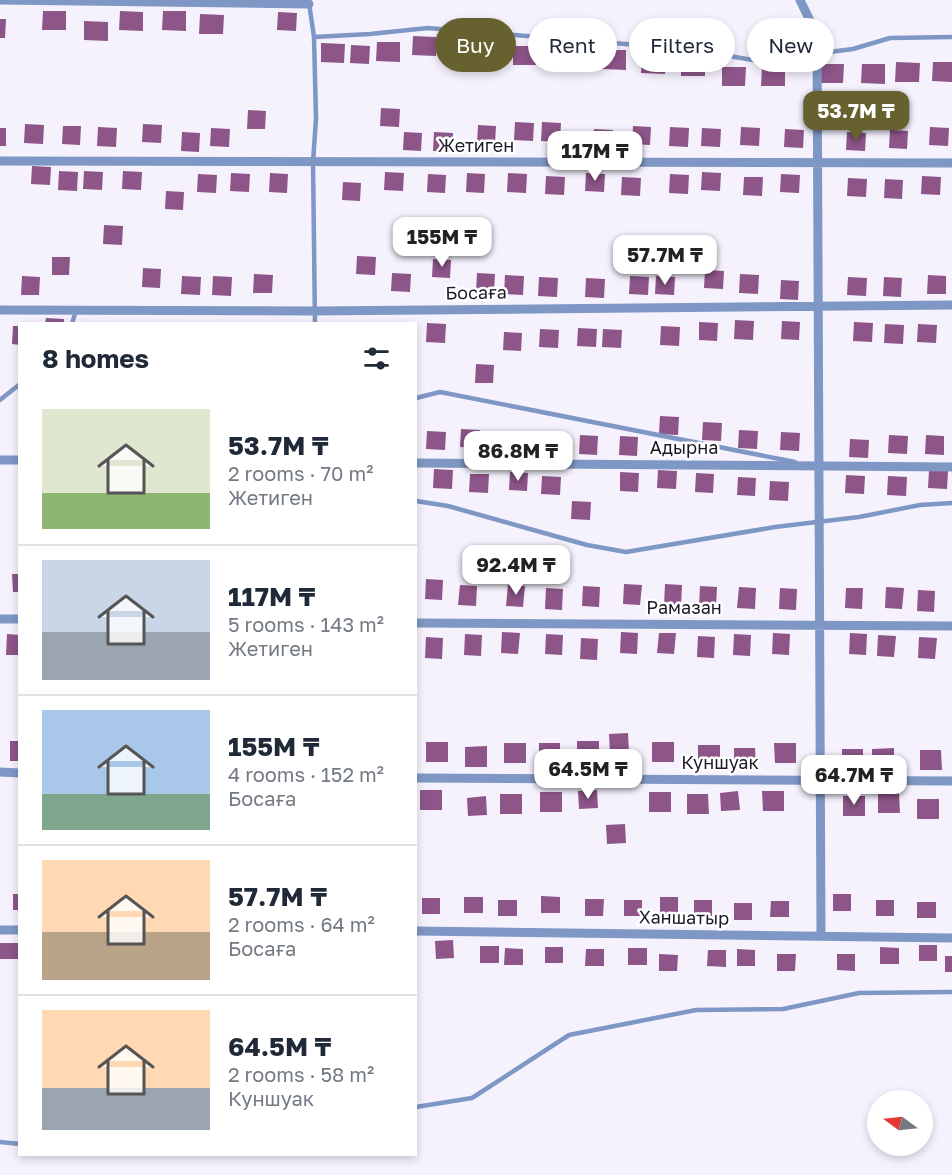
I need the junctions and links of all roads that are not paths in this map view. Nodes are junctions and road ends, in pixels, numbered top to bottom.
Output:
1 (0, 0) edge
2 (800, 0) edge
3 (309, 2) edge
4 (809, 18) edge
5 (314, 37) junction
6 (952, 37) edge
7 (834, 52) edge
8 (747, 59) edge
9 (817, 72) edge
10 (0, 161) edge
11 (313, 162) junction
12 (818, 163) junction
13 (952, 163) edge
14 (952, 305) edge
15 (818, 306) junction
16 (0, 310) edge
17 (76, 310) junction
18 (315, 311) junction
19 (73, 322) edge
20 (315, 322) edge
21 (18, 386) edge
22 (417, 398) edge
23 (0, 400) edge
24 (0, 460) edge
25 (18, 460) edge
26 (417, 463) edge
27 (817, 466) junction
28 (952, 467) edge
29 (417, 501) edge
30 (952, 503) edge
31 (819, 522) junction
32 (0, 618) edge
33 (18, 619) edge
34 (417, 623) edge
35 (819, 626) junction
36 (952, 626) edge
37 (0, 772) edge
38 (18, 773) edge
39 (417, 778) edge
40 (820, 780) junction
41 (952, 781) edge
42 (0, 930) edge
43 (18, 930) edge
44 (417, 932) edge
45 (821, 936) junction
46 (952, 938) edge
47 (952, 992) edge
48 (417, 1107) edge
49 (0, 1142) edge
50 (18, 1144) edge

1 - 3 street
2 - 4 street
3 - 5 lane
5 - 8 lane
5 - 11 lane
6 - 7 lane
9 - 12 street
10 - 11 street, Жетиген
11 - 12 street, Жетиген
11 - 18 lane
12 - 13 street, Жетиген
12 - 15 street
14 - 15 street, Босаға
15 - 18 street, Босаға
15 - 27 street
16 - 17 street, Босаға
17 - 18 street, Босаға
17 - 19 lane
18 - 20 lane
21 - 23 lane
22 - 27 lane
24 - 25 street
26 - 27 street, Адырна
27 - 28 street, Адырна
27 - 31 street
29 - 31 lane
30 - 31 lane
31 - 35 street
32 - 33 street
34 - 35 street, Рамазан
35 - 36 street, Рамазан
35 - 40 street
37 - 38 street
39 - 40 street, Куншуак
40 - 41 street, Куншуак
40 - 45 street
42 - 43 street
44 - 45 street, Ханшатыр
45 - 46 street, Ханшатыр
47 - 48 lane
49 - 50 lane

